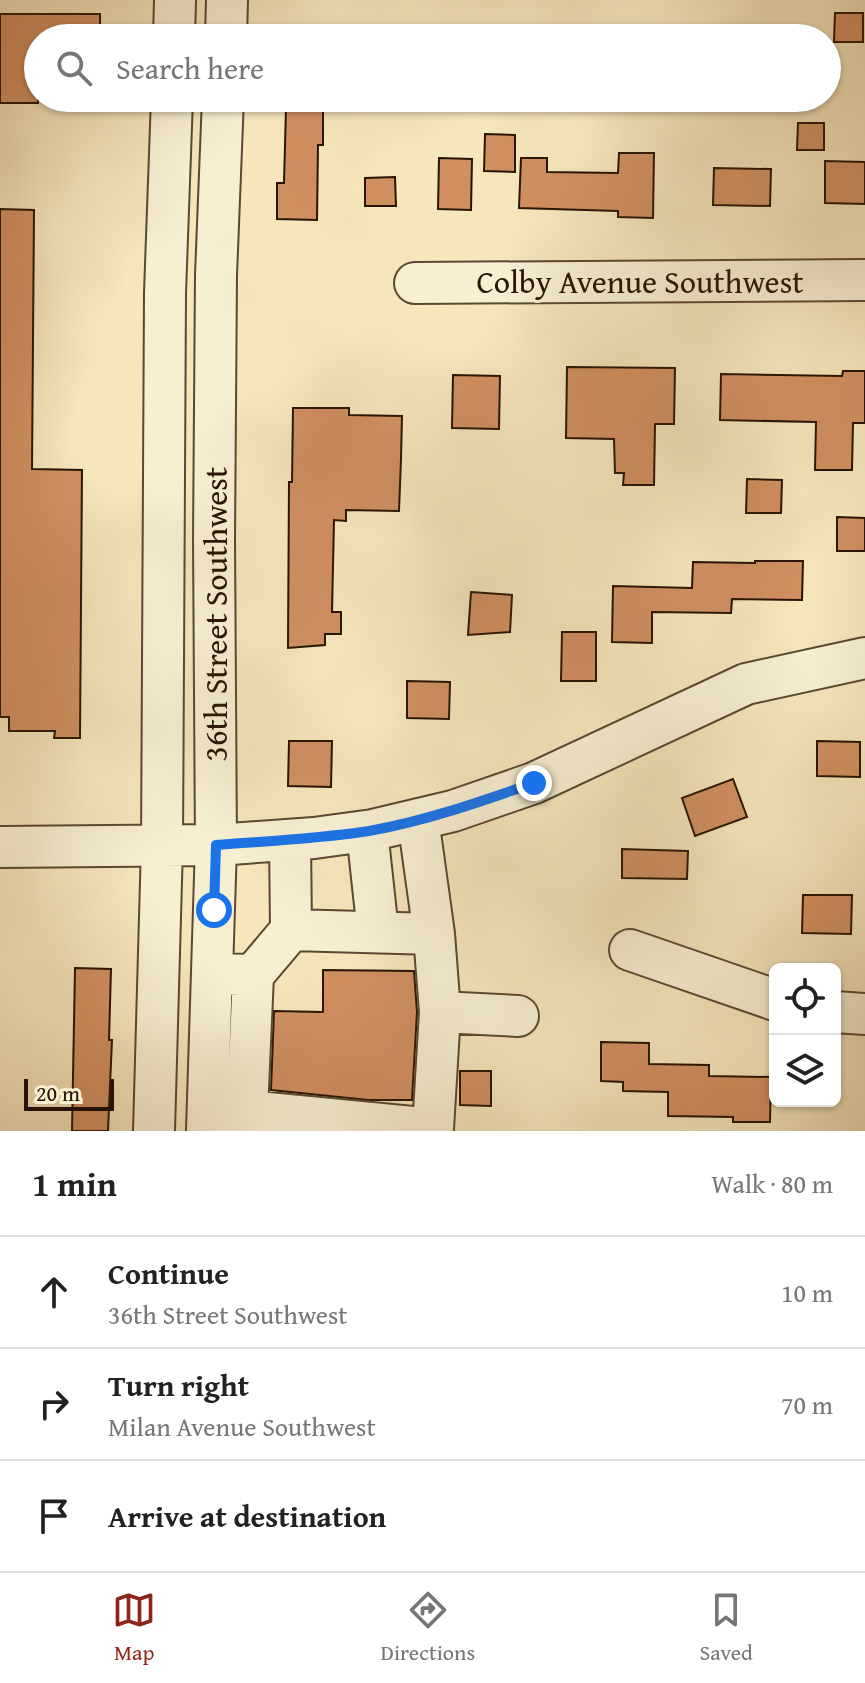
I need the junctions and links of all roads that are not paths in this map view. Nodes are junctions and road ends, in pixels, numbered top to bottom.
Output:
1 (175, 0) edge
2 (227, 0) edge
3 (174, 24) edge
4 (226, 24) edge
5 (172, 112) edge
6 (222, 112) edge
7 (865, 280) edge
8 (415, 283) dead end
9 (865, 658) edge
10 (418, 819) junction
11 (367, 831) junction
12 (290, 840) junction
13 (216, 845) junction
14 (162, 846) junction
15 (0, 847) edge
16 (291, 930) junction
17 (378, 932) junction
18 (434, 934) junction
19 (630, 950) dead end
20 (212, 974) junction
21 (253, 975) junction
22 (769, 998) edge
23 (440, 1012) junction
24 (841, 1012) edge
25 (865, 1014) edge
26 (518, 1016) dead end
27 (207, 1120) edge
28 (246, 1121) edge
29 (325, 1125) edge
30 (154, 1131) edge

1 - 3 street
2 - 4 street
5 - 14 street, 36th Street Southwest
6 - 13 street, 36th Street Southwest
7 - 8 street, Colby Avenue Southwest
9 - 10 street
10 - 11 street
10 - 18 street
11 - 12 street
11 - 17 street
12 - 13 street
12 - 16 street
13 - 14 street
13 - 20 street, 36th Street Southwest
14 - 15 street
14 - 30 street, 36th Street Southwest
16 - 17 street
16 - 21 street
17 - 18 street
18 - 23 street
19 - 22 street
20 - 21 street
20 - 27 street, 36th Street Southwest
21 - 28 street
23 - 26 street
23 - 29 street
24 - 25 street
27 - 28 street
28 - 29 street

